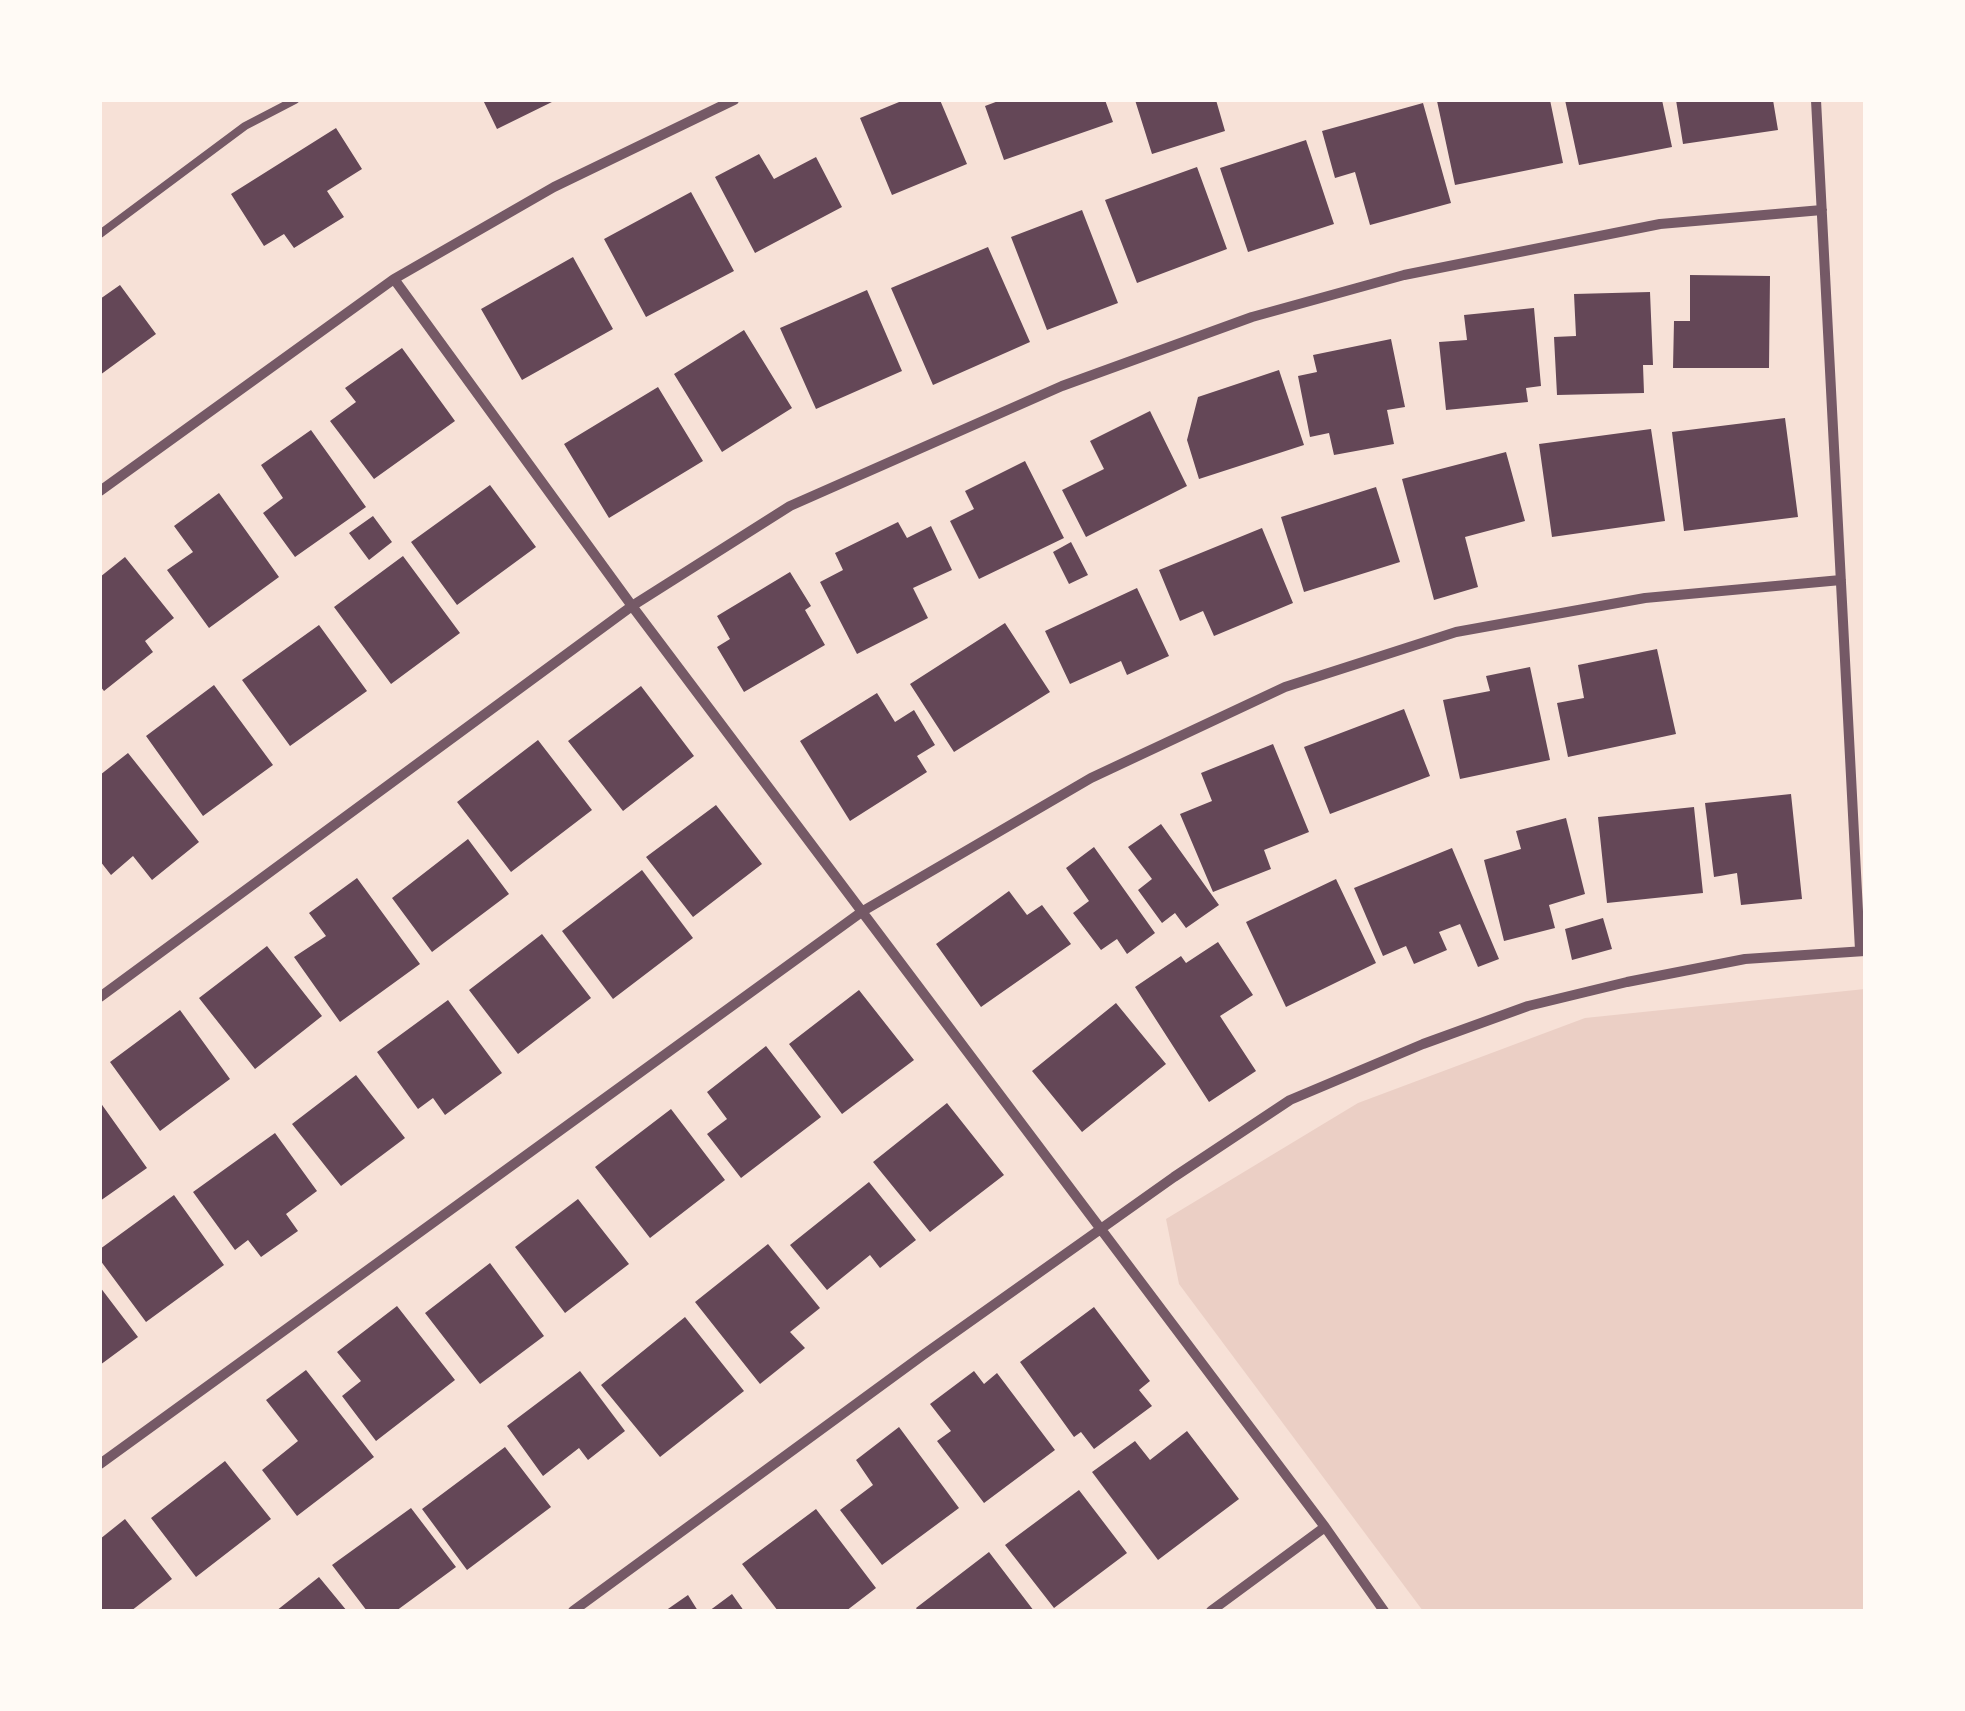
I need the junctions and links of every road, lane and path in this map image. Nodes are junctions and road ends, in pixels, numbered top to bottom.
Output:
1 (295, 100) edge
2 (734, 100) edge
3 (1816, 100) edge
4 (1822, 210) junction
5 (100, 234) edge
6 (394, 279) junction
7 (100, 491) edge
8 (1841, 580) junction
9 (632, 606) junction
10 (863, 912) junction
11 (1862, 951) edge
12 (100, 996) edge
13 (1101, 1230) junction
14 (100, 1464) edge
15 (1325, 1528) junction
16 (573, 1611) edge
17 (1211, 1611) edge
18 (1384, 1611) edge

1 - 5 lane
2 - 6 street
3 - 4 street
4 - 8 street
4 - 9 street
6 - 7 street
6 - 9 street
8 - 10 street
8 - 11 street
9 - 10 street
9 - 12 street
10 - 13 street
10 - 14 street
11 - 13 street
13 - 15 street
13 - 16 street
15 - 17 street
15 - 18 street

